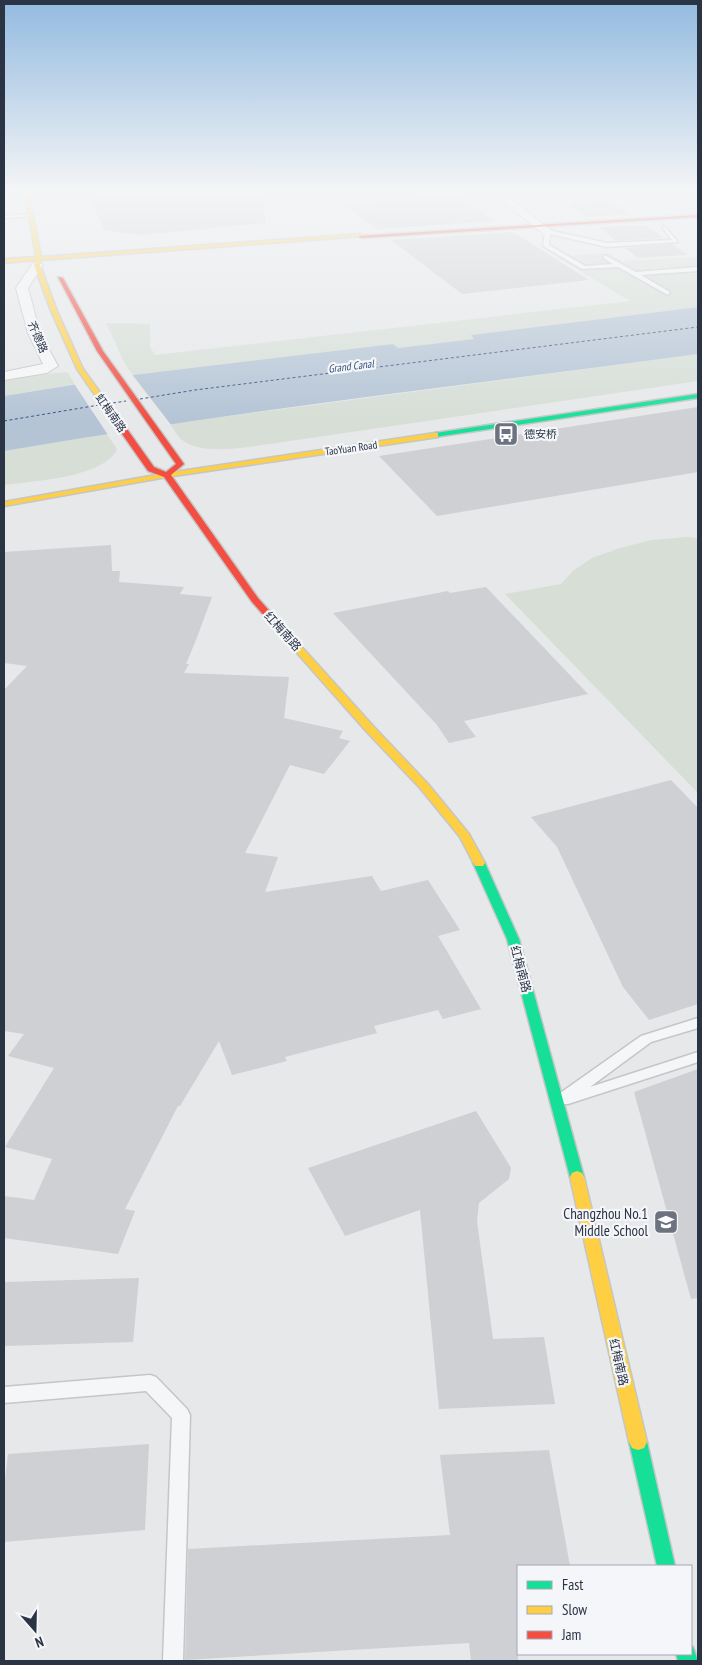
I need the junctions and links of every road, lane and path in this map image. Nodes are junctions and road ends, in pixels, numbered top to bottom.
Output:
1 (39, 268) edge
2 (46, 268) edge
3 (49, 268) edge
4 (623, 268) edge
5 (698, 270) edge
6 (636, 274) junction
7 (668, 293) dead end
8 (4, 376) edge
9 (698, 388) edge
10 (698, 396) edge
11 (180, 464) junction
12 (151, 468) junction
13 (167, 475) junction
14 (4, 494) edge
15 (4, 504) edge
16 (698, 1023) edge
17 (698, 1057) edge
18 (557, 1102) junction
19 (4, 1395) edge
20 (666, 1565) edge
21 (173, 1661) edge

1 - 8 street, 齐德路
2 - 12 street, 虹梅南路
3 - 11 street
4 - 6 lane
5 - 6 lane
6 - 7 lane
9 - 11 street, TaoYuan Road
10 - 13 street, TaoYuan Road
11 - 12 street, TaoYuan Road
11 - 13 street
12 - 13 street
12 - 14 street, TaoYuan Road
13 - 15 street, TaoYuan Road
13 - 18 street, 红梅南路
16 - 18 lane
17 - 18 lane
18 - 20 street, 红梅南路
19 - 21 lane

